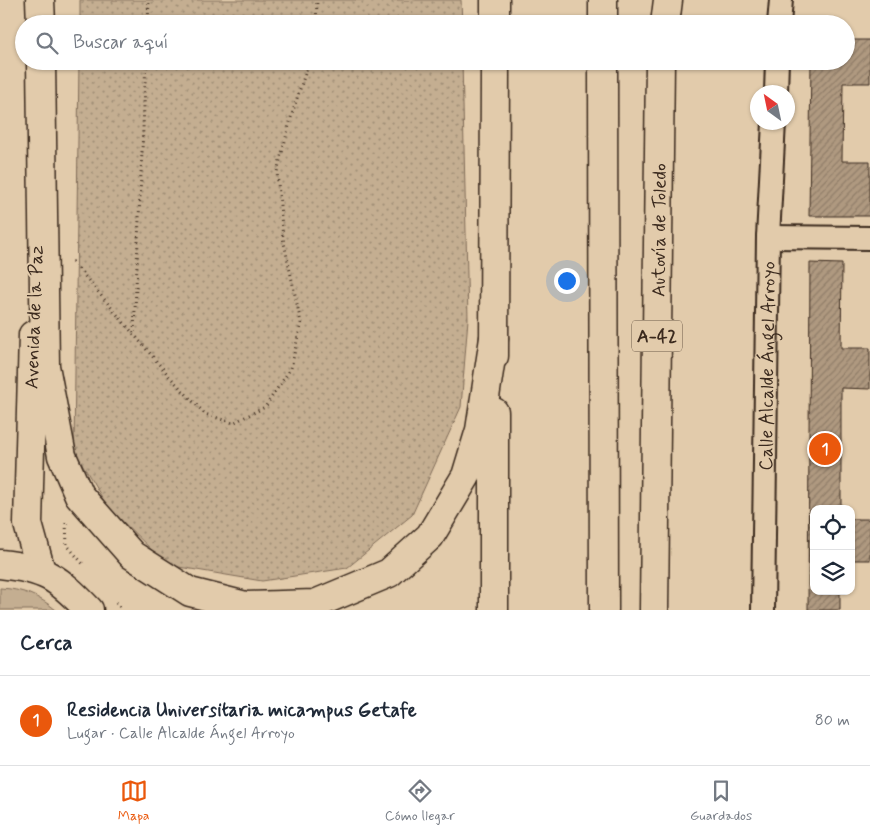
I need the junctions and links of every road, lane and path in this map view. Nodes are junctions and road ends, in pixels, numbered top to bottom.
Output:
1 (40, 0) edge
2 (149, 0) edge
3 (317, 0) edge
4 (495, 0) edge
5 (603, 0) edge
6 (660, 0) edge
7 (668, 0) edge
8 (781, 0) edge
9 (40, 15) edge
10 (148, 15) edge
11 (316, 15) edge
12 (495, 15) edge
13 (603, 15) edge
14 (660, 15) edge
15 (666, 15) edge
16 (780, 15) edge
17 (41, 70) edge
18 (41, 70) edge
19 (146, 70) edge
20 (306, 70) edge
21 (495, 70) edge
22 (603, 70) edge
23 (660, 70) edge
24 (777, 70) edge
25 (776, 85) edge
26 (774, 130) edge
27 (768, 237) junction
28 (870, 238) edge
29 (67, 255) dead end
30 (134, 333) junction
31 (494, 338) junction
32 (0, 564) edge
33 (41, 571) junction
34 (88, 610) edge
35 (494, 610) edge
36 (604, 610) edge
37 (654, 610) edge
38 (763, 610) edge

1 - 9 main road
2 - 10 path
3 - 11 path
4 - 12 main road
5 - 13 main road
6 - 14 main road
7 - 15 main road
8 - 16 street
17 - 31 main road
18 - 33 main road, Avenida de la Paz
19 - 30 path
20 - 30 path
21 - 31 main road
22 - 36 main road
23 - 37 main road, Autovía de Toledo / A-42
24 - 25 street
26 - 27 street, Calle Alcalde Ángel Arroyo
27 - 28 street
27 - 38 street, Calle Alcalde Ángel Arroyo
29 - 30 path
31 - 35 main road
32 - 33 main road
33 - 34 main road

